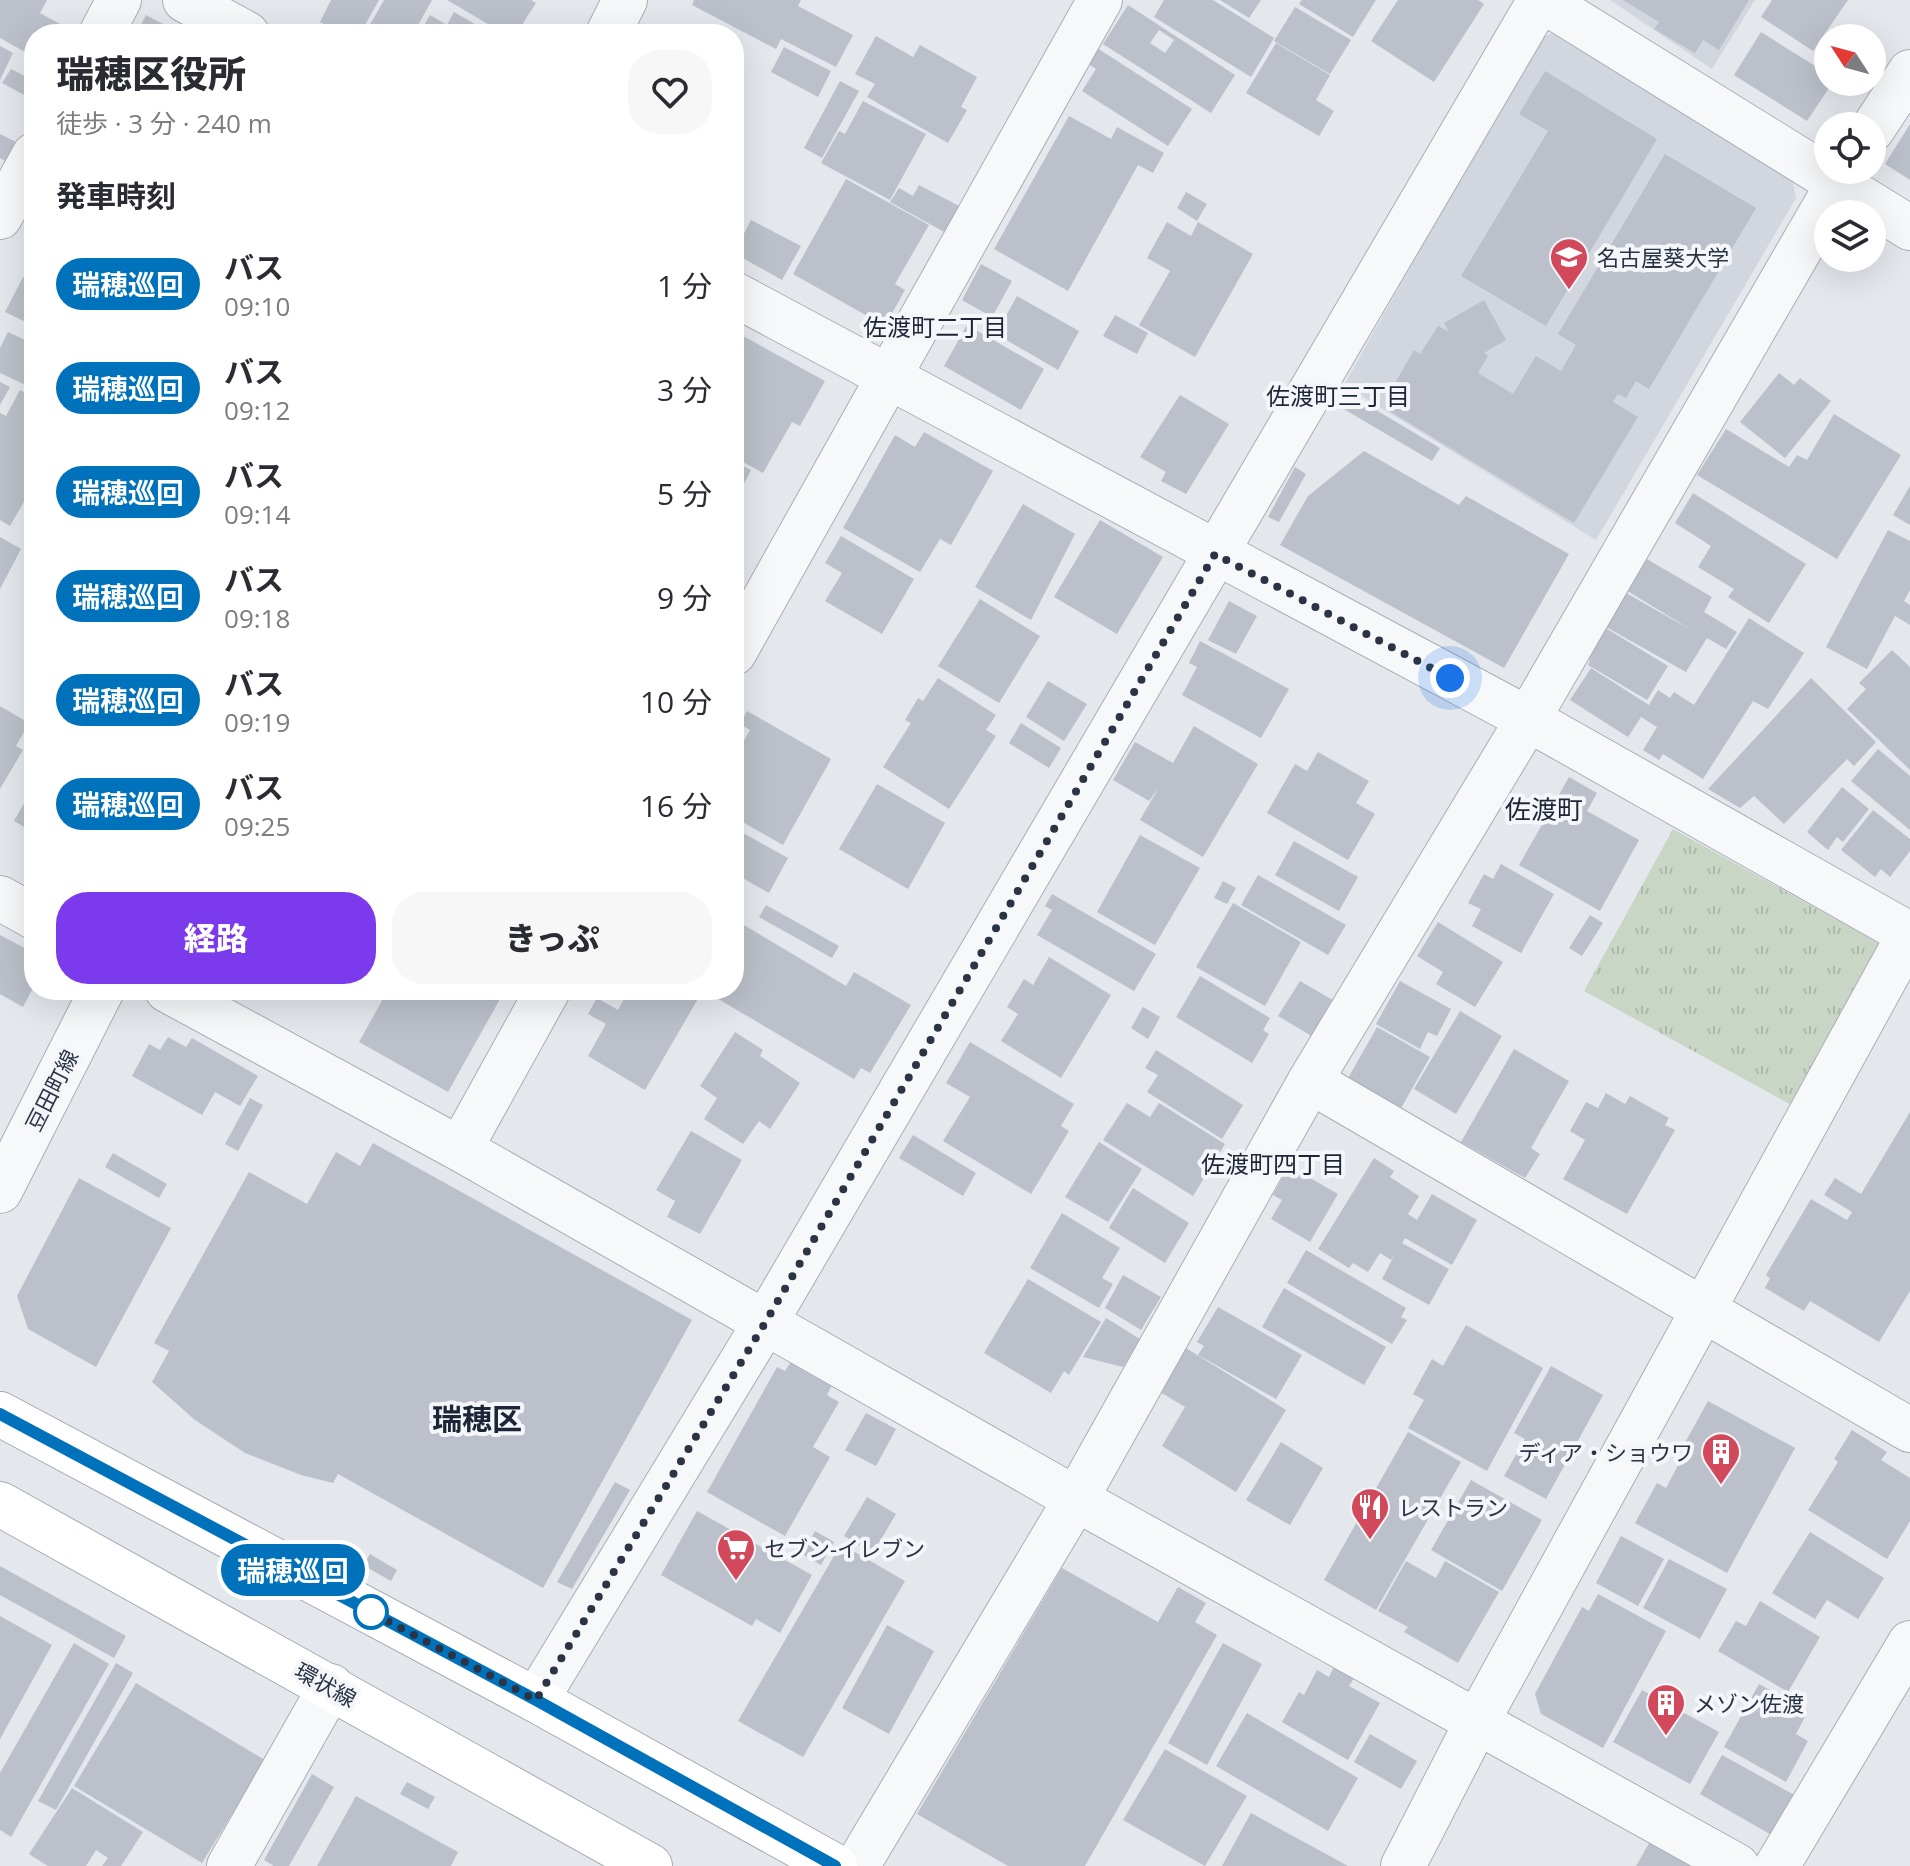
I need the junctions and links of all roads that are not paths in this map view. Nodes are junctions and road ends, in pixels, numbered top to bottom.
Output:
1 (119, 0) edge
2 (185, 0) edge
3 (625, 0) edge
4 (1100, 0) edge
5 (1541, 0) edge
6 (106, 24) edge
7 (229, 24) edge
8 (613, 24) edge
9 (1910, 72) edge
10 (1884, 112) edge
11 (1814, 160) edge
12 (24, 173) edge
13 (1837, 184) edge
14 (1852, 184) edge
15 (0, 217) edge
16 (1910, 228) edge
17 (744, 299) edge
18 (888, 374) junction
19 (1215, 554) junction
20 (744, 635) edge
21 (1528, 719) junction
22 (0, 898) edge
23 (24, 911) edge
24 (1910, 933) edge
25 (97, 1000) edge
26 (185, 1000) edge
27 (542, 1000) edge
28 (1310, 1081) junction
29 (460, 1149) junction
30 (0, 1191) edge
31 (1702, 1310) junction
32 (765, 1323) junction
33 (0, 1414) edge
34 (1910, 1430) edge
35 (1076, 1499) junction
36 (0, 1504) edge
37 (1910, 1643) edge
38 (331, 1686) junction
39 (536, 1700) junction
40 (1478, 1720) junction
41 (229, 1866) edge
42 (650, 1866) edge
43 (835, 1866) edge
44 (857, 1866) edge
45 (1403, 1866) edge
46 (1737, 1866) edge
47 (1777, 1866) edge

1 - 6 street
2 - 7 street
3 - 8 street
4 - 18 street
5 - 11 street
5 - 19 street
9 - 10 street
12 - 15 street
13 - 21 street
14 - 16 street
17 - 18 street
18 - 19 street
18 - 20 street
19 - 21 street
19 - 32 street
21 - 24 street
21 - 28 street
22 - 23 street
24 - 31 street
25 - 30 street, 豆田町線
26 - 29 street
27 - 29 street
28 - 31 street
28 - 35 street
29 - 32 street
31 - 34 street
31 - 40 street
32 - 35 street
32 - 39 street
33 - 39 main road
35 - 40 street
35 - 44 street
36 - 38 main road, 環状線
37 - 47 street
38 - 41 street
38 - 42 main road, 環状線
39 - 43 main road
40 - 45 street
40 - 46 street

